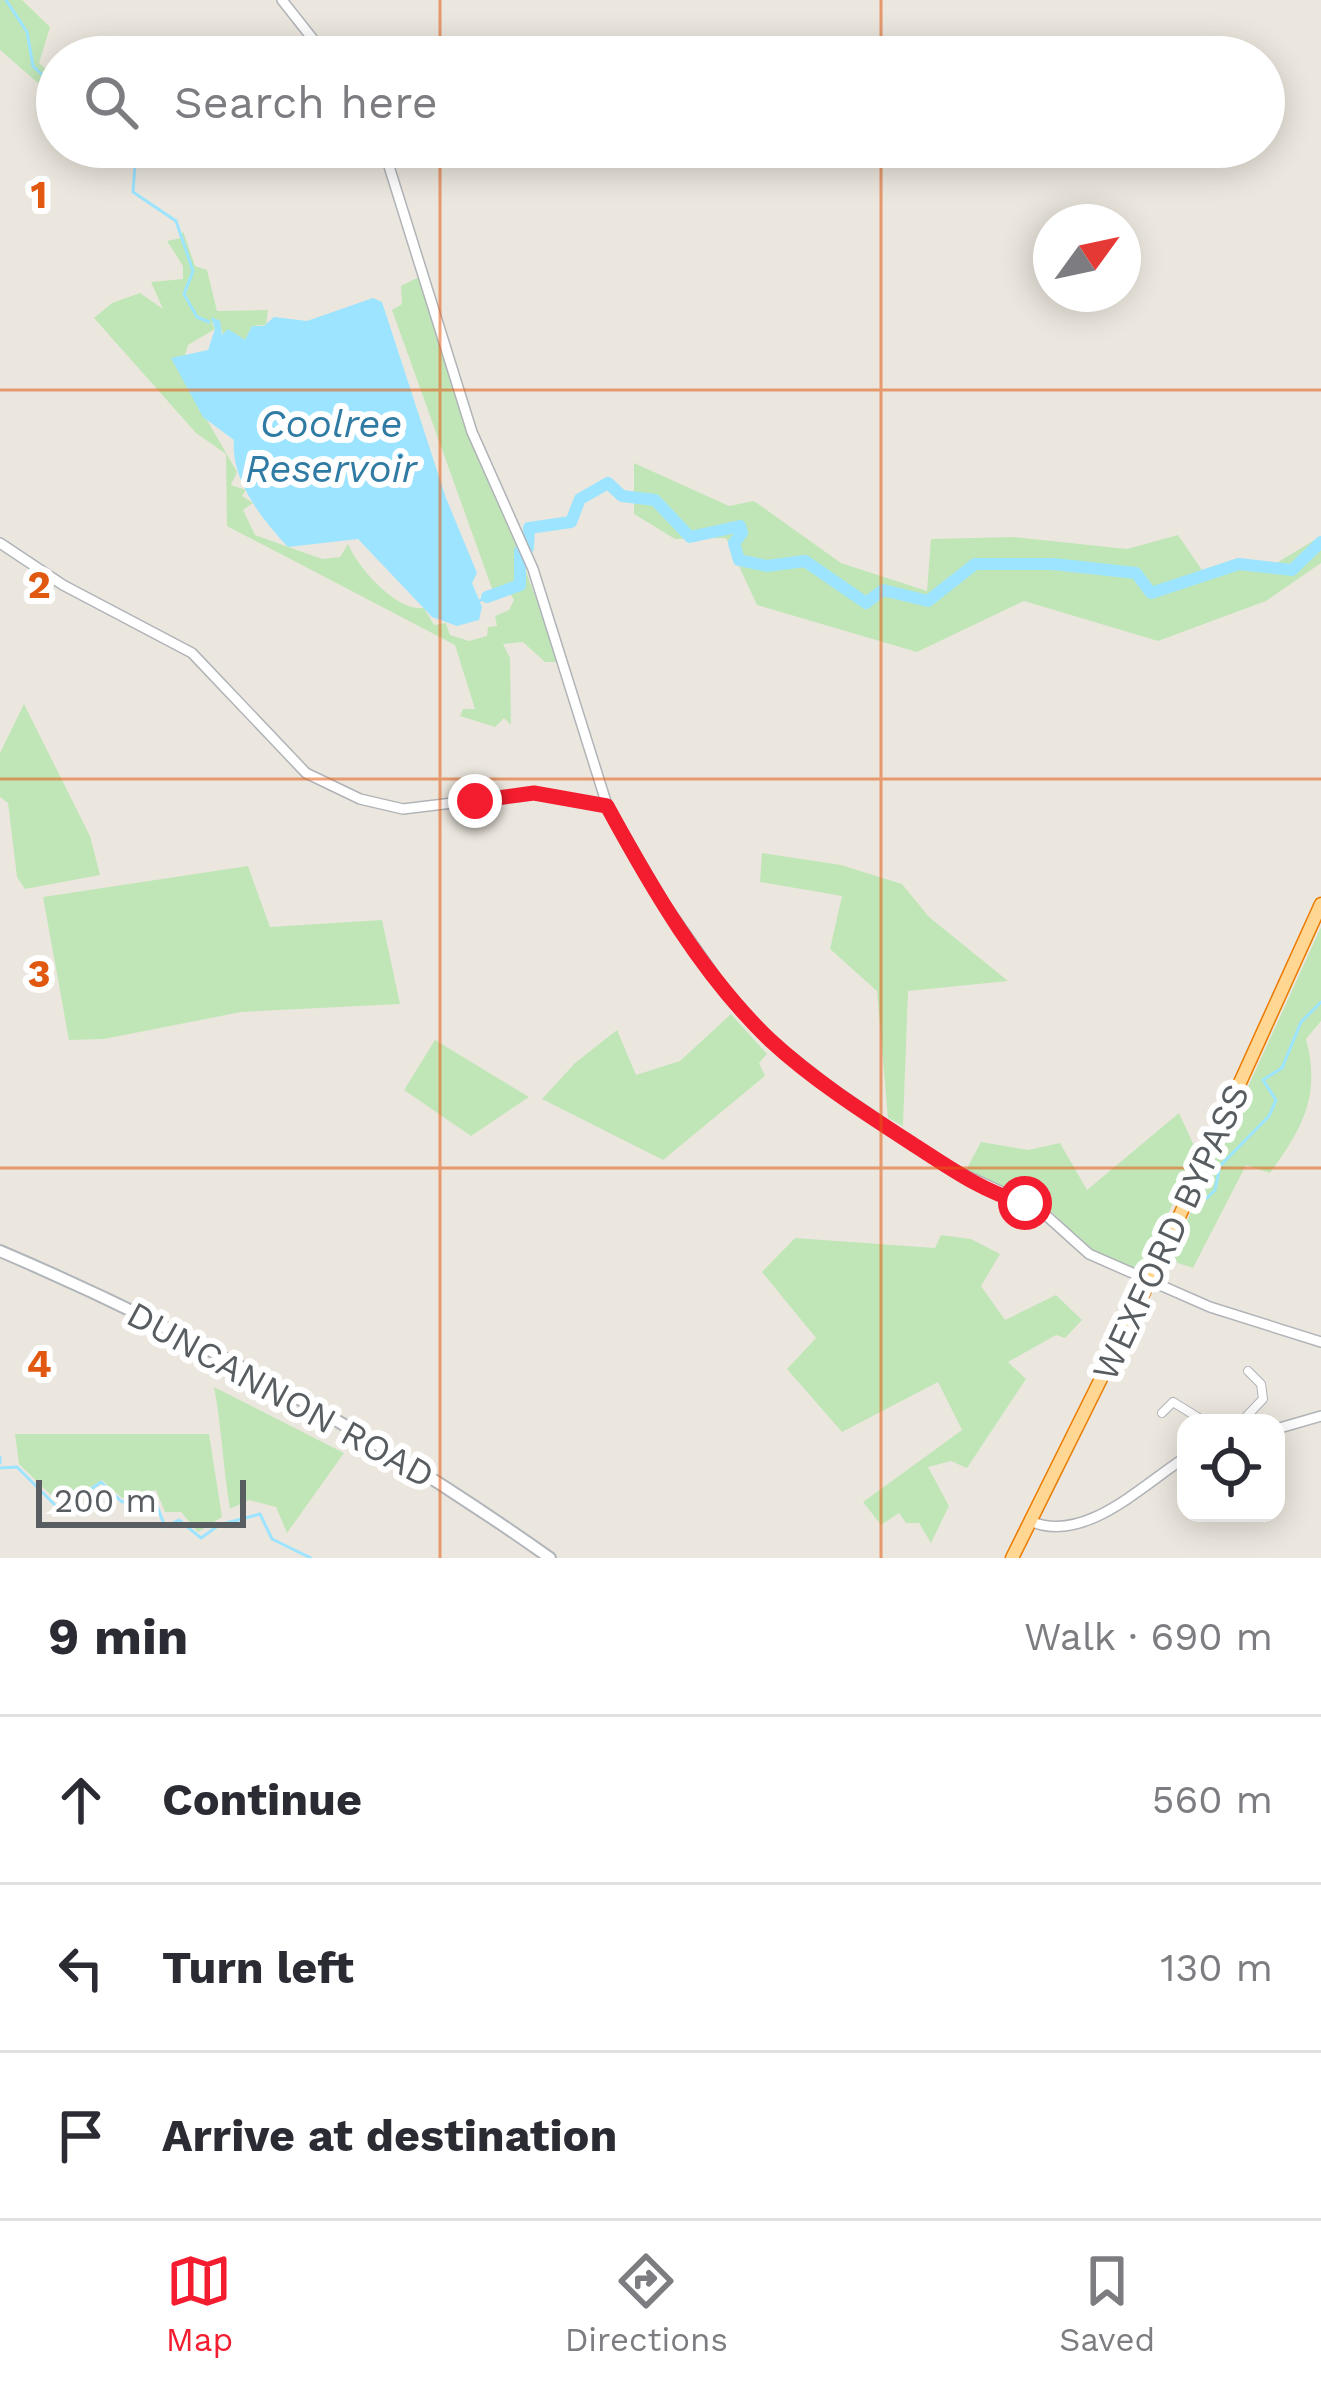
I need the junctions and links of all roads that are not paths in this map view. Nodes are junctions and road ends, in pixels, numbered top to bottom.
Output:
1 (282, 0) edge
2 (310, 36) edge
3 (390, 168) edge
4 (0, 544) edge
5 (607, 806) junction
6 (1321, 904) edge
7 (0, 1251) edge
8 (1321, 1342) edge
9 (1248, 1371) dead end
10 (1162, 1413) dead end
11 (1192, 1414) edge
12 (1251, 1414) edge
13 (1321, 1416) edge
14 (1285, 1426) edge
15 (1177, 1463) edge
16 (1030, 1521) junction
17 (550, 1558) edge
18 (1012, 1558) edge

1 - 2 street
3 - 5 street
4 - 5 street
5 - 8 street
6 - 16 highway, WEXFORD BYPASS, bridge
7 - 17 main road, DUNCANNON ROAD
9 - 12 street
10 - 11 street
13 - 14 street
15 - 16 street
16 - 18 highway, WEXFORD BYPASS

